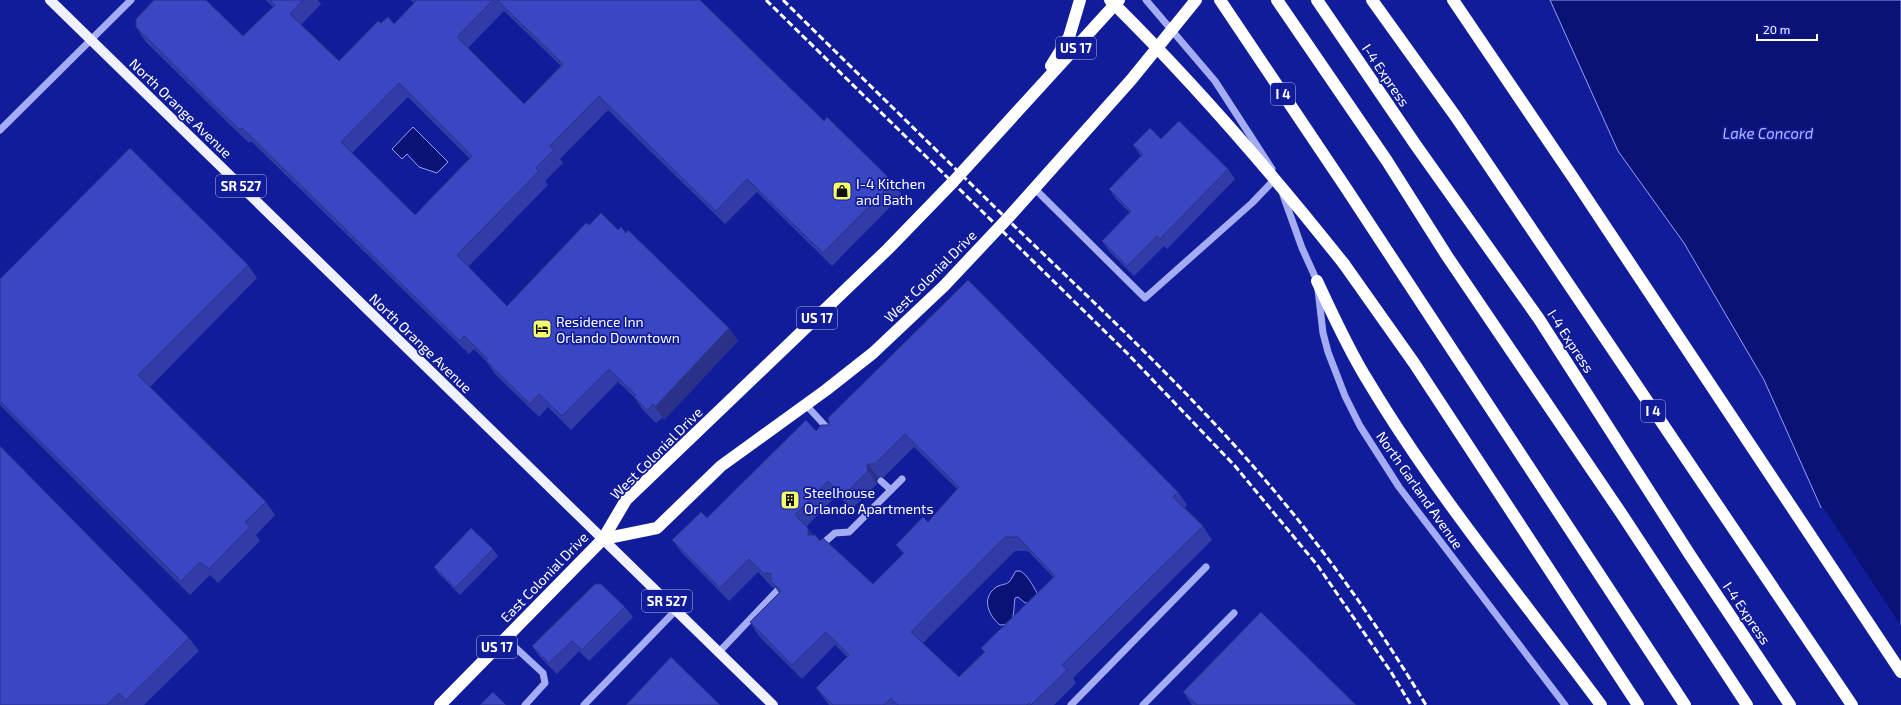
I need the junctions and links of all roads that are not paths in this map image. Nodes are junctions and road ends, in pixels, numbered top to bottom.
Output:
1 (50, 0) edge
2 (131, 0) edge
3 (1080, 0) edge
4 (1110, 0) edge
5 (1119, 0) edge
6 (1146, 0) edge
7 (1196, 0) edge
8 (1220, 0) edge
9 (1277, 0) edge
10 (1317, 0) edge
11 (1372, 0) edge
12 (1453, 0) edge
13 (1173, 30) junction
14 (91, 40) junction
15 (1032, 96) junction
16 (0, 130) edge
17 (1277, 177) junction
18 (1035, 189) junction
19 (1317, 281) junction
20 (806, 405) junction
21 (834, 436) edge
22 (902, 479) dead end
23 (881, 481) dead end
24 (890, 490) junction
25 (603, 539) junction
26 (821, 545) edge
27 (1206, 567) dead end
28 (777, 591) edge
29 (676, 610) junction
30 (1234, 613) dead end
31 (505, 638) junction
32 (719, 652) junction
33 (1901, 672) edge
34 (440, 705) edge
35 (525, 705) edge
36 (584, 705) edge
37 (773, 705) edge
38 (1071, 705) edge
39 (1143, 705) edge
40 (1565, 705) edge
41 (1601, 705) edge
42 (1638, 705) edge
43 (1685, 705) edge
44 (1747, 705) edge
45 (1790, 705) edge
46 (1852, 705) edge

1 - 14 main road, North Orange Avenue / SR 527
2 - 14 street
3 - 15 highway
4 - 42 highway, bridge
5 - 15 highway, West Colonial Drive / US 17
6 - 13 street, North Garland Avenue
7 - 13 highway, West Colonial Drive
8 - 43 highway, I 4
9 - 44 highway
10 - 45 highway, I-4 Express
11 - 46 highway, I 4
12 - 33 highway
13 - 17 street, North Garland Avenue
13 - 18 highway, West Colonial Drive
14 - 16 street
14 - 25 main road, North Orange Avenue / SR 527
15 - 25 highway, West Colonial Drive / US 17
17 - 18 street
17 - 19 street, North Garland Avenue
18 - 20 highway, West Colonial Drive
19 - 40 street, North Garland Avenue
19 - 41 highway
20 - 21 street
20 - 25 highway, West Colonial Drive
22 - 24 street
23 - 24 street
24 - 26 street
25 - 29 main road, North Orange Avenue / SR 527
25 - 31 highway, East Colonial Drive / US 17
27 - 38 street
28 - 32 street
29 - 32 main road, North Orange Avenue / SR 527
29 - 36 street
30 - 39 street
31 - 34 highway, East Colonial Drive / US 17
31 - 35 street
32 - 37 main road, North Orange Avenue / SR 527

